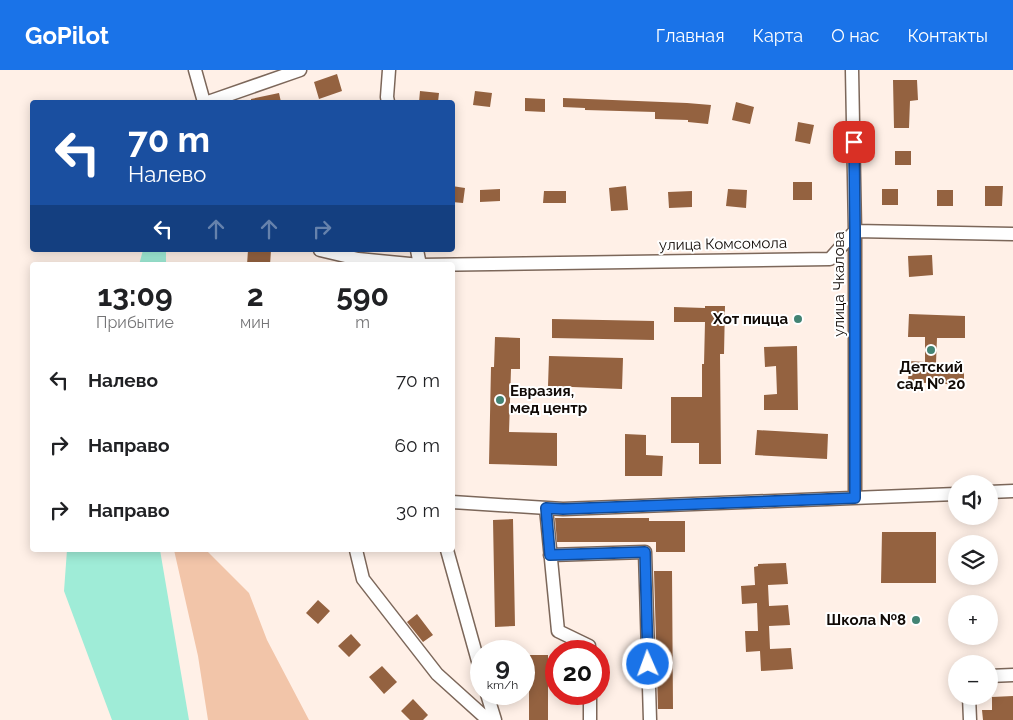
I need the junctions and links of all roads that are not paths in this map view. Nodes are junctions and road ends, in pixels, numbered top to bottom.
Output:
1 (195, 70) edge
2 (300, 70) edge
3 (389, 70) edge
4 (852, 70) edge
5 (205, 100) edge
6 (212, 100) edge
7 (388, 100) edge
8 (855, 231) junction
9 (1013, 234) edge
10 (326, 252) edge
11 (354, 262) edge
12 (455, 264) edge
13 (1013, 491) edge
14 (998, 492) edge
15 (948, 494) edge
16 (855, 498) junction
17 (455, 502) edge
18 (546, 508) junction
19 (356, 552) edge
20 (448, 552) edge
21 (550, 555) junction
22 (472, 640) edge
23 (577, 640) edge
24 (998, 676) edge
25 (1013, 676) edge
26 (490, 705) edge
27 (590, 705) edge
28 (969, 705) edge
29 (488, 720) edge
30 (495, 720) edge
31 (590, 720) edge
32 (650, 720) edge
33 (970, 720) edge

1 - 5 street
2 - 6 street
3 - 7 street
4 - 8 street, улица Чкалова
8 - 9 street
8 - 12 street, улица Комсомола
8 - 16 street, улица Чкалова
10 - 11 street, улица Комсомола
13 - 14 street
15 - 16 street
16 - 18 street
17 - 18 street
18 - 21 street
19 - 29 street
20 - 22 street
21 - 23 street
21 - 32 street
24 - 25 street
26 - 30 street
27 - 31 street
28 - 33 street

